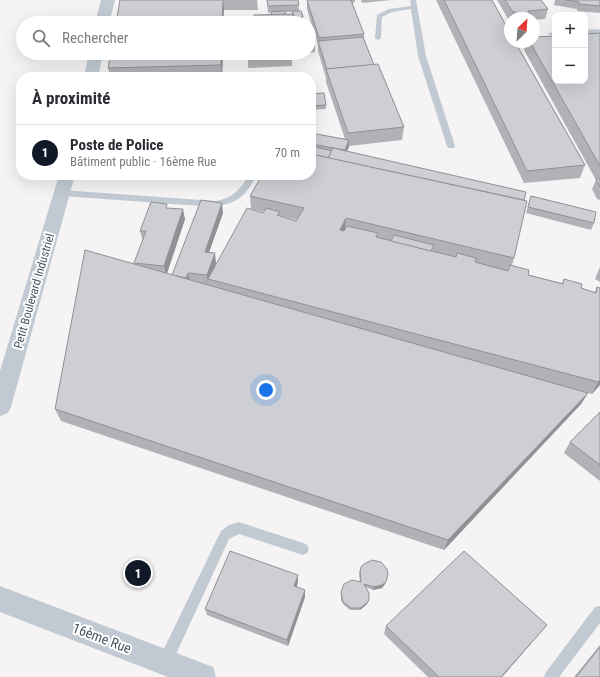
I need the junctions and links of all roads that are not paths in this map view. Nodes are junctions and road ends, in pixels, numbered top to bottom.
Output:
1 (108, 0) edge
2 (414, 4) edge
3 (104, 16) edge
4 (600, 31) edge
5 (588, 32) edge
6 (378, 38) dead end
7 (95, 60) edge
8 (92, 72) edge
9 (451, 146) dead end
10 (250, 180) edge
11 (65, 184) edge
12 (0, 407) edge
13 (303, 550) dead end
14 (0, 599) edge
15 (600, 612) edge
16 (165, 662) junction
17 (203, 677) edge
18 (552, 677) edge

1 - 3 street
2 - 6 lane
2 - 9 lane
4 - 5 lane
7 - 8 street
10 - 11 lane
11 - 12 street, Petit Boulevard Industriel
13 - 16 lane
14 - 16 street, 16ème Rue
15 - 18 lane
16 - 17 street, 16ème Rue

